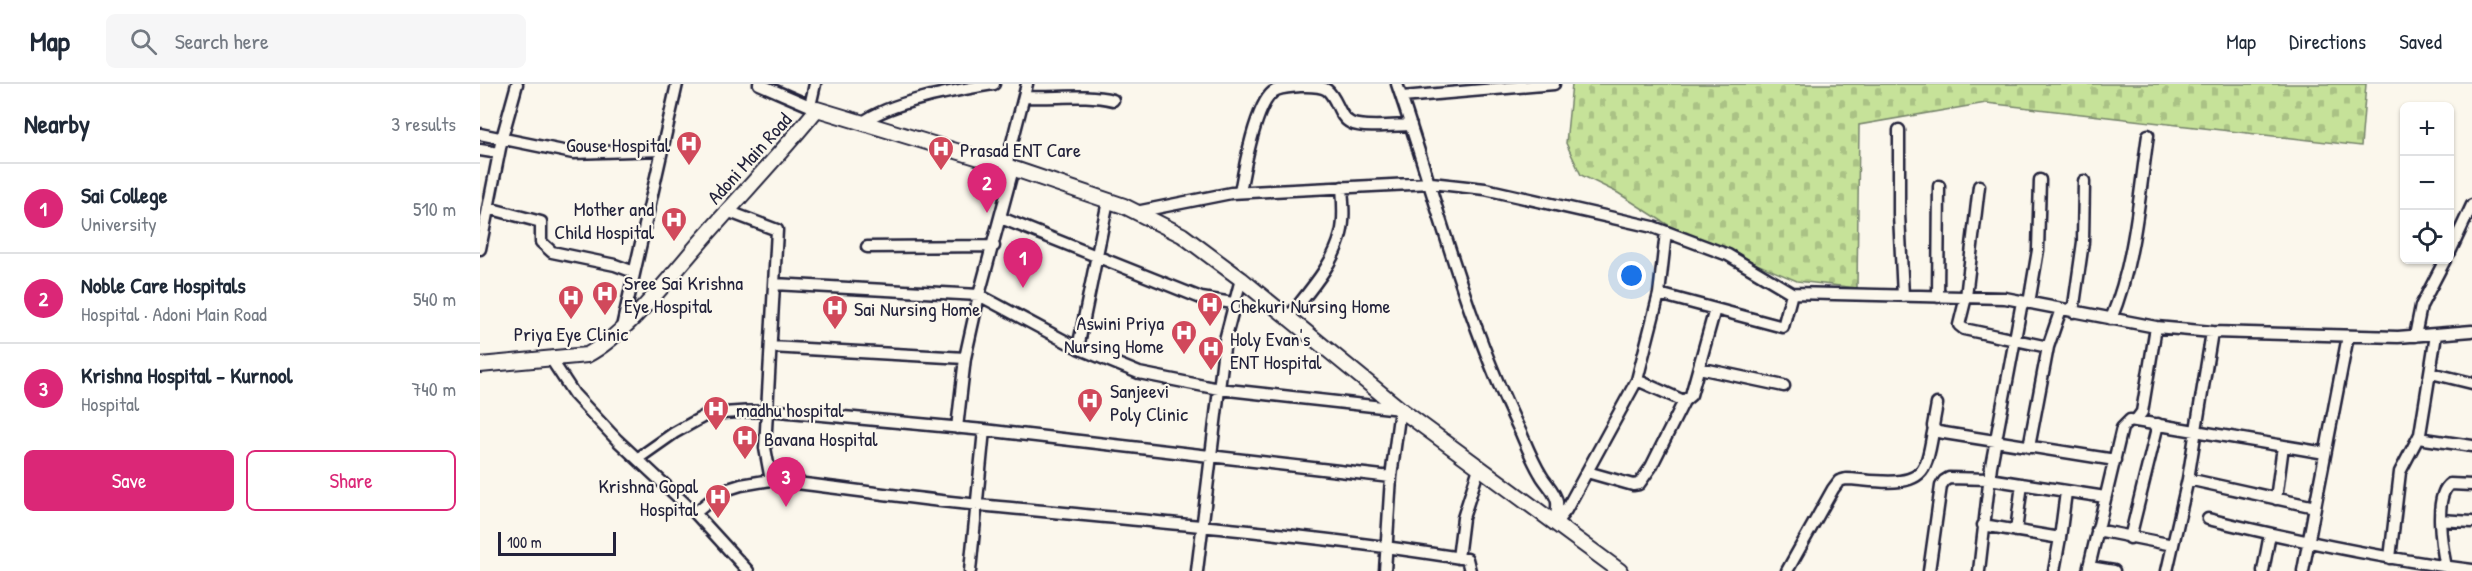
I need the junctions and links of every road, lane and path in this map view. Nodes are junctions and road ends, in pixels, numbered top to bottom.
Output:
1 (517, 84) edge
2 (677, 84) edge
3 (759, 84) edge
4 (815, 84) edge
5 (994, 84) edge
6 (1027, 84) edge
7 (1397, 84) edge
8 (1554, 84) edge
9 (1024, 98) junction
10 (1402, 98) junction
11 (1113, 100) dead end
12 (814, 108) junction
13 (862, 123) junction
14 (1411, 125) junction
15 (1899, 130) dead end
16 (480, 134) edge
17 (2148, 135) dead end
18 (502, 138) junction
19 (480, 150) edge
20 (661, 150) junction
21 (499, 153) junction
22 (1009, 167) junction
23 (2040, 180) dead end
24 (2084, 181) dead end
25 (1431, 183) junction
26 (1939, 186) dead end
27 (1979, 186) dead end
28 (1342, 187) junction
29 (1240, 192) junction
30 (1108, 201) junction
31 (2472, 206) edge
32 (488, 208) junction
33 (727, 211) junction
34 (1136, 212) junction
35 (1001, 218) junction
36 (1666, 232) junction
37 (2454, 244) edge
38 (994, 246) junction
39 (867, 247) dead end
40 (480, 249) edge
41 (1097, 256) junction
42 (2443, 264) edge
43 (634, 272) junction
44 (1241, 279) junction
45 (774, 284) junction
46 (1792, 293) junction
47 (1659, 294) junction
48 (980, 295) junction
49 (1904, 296) junction
50 (1938, 297) junction
51 (1966, 297) junction
52 (2025, 302) junction
53 (1233, 303) junction
54 (1715, 309) junction
55 (2061, 309) junction
56 (2073, 312) junction
57 (1289, 318) junction
58 (2111, 319) junction
59 (622, 327) junction
60 (2156, 327) junction
61 (2472, 331) edge
62 (2212, 332) junction
63 (2436, 335) junction
64 (2348, 336) junction
65 (2415, 336) junction
66 (2016, 340) junction
67 (771, 347) junction
68 (2048, 347) junction
69 (1078, 348) junction
70 (965, 358) junction
71 (551, 359) junction
72 (480, 365) edge
73 (1699, 368) junction
74 (2431, 374) junction
75 (1636, 380) junction
76 (2472, 383) edge
77 (1784, 386) dead end
78 (1219, 389) junction
79 (1684, 401) junction
80 (1937, 404) dead end
81 (1400, 409) junction
82 (768, 410) junction
83 (2136, 420) junction
84 (2158, 424) junction
85 (957, 428) junction
86 (1934, 428) junction
87 (984, 430) junction
88 (2196, 431) junction
89 (2418, 438) junction
90 (1996, 440) junction
91 (2283, 446) junction
92 (2029, 447) junction
93 (2472, 447) edge
94 (2325, 453) junction
95 (1211, 454) junction
96 (637, 459) junction
97 (2115, 460) junction
98 (1479, 468) junction
99 (1587, 472) junction
100 (1391, 477) junction
101 (1989, 479) junction
102 (2188, 479) junction
103 (771, 480) junction
104 (2022, 484) junction
105 (2472, 485) edge
106 (2066, 492) junction
107 (2105, 497) junction
108 (2276, 498) junction
109 (977, 505) junction
110 (2315, 507) junction
111 (695, 513) junction
112 (2208, 519) dead end
113 (2440, 520) junction
114 (2472, 522) edge
115 (1202, 525) junction
116 (1554, 525) junction
117 (1983, 525) junction
118 (2097, 530) junction
119 (2016, 531) junction
120 (2270, 534) junction
121 (2060, 538) junction
122 (2130, 538) junction
123 (2308, 542) junction
124 (2173, 545) junction
125 (1387, 548) junction
126 (1458, 558) junction
127 (2390, 558) junction
128 (2408, 567) edge
129 (2446, 567) junction
130 (2088, 569) edge
131 (2472, 570) edge
132 (748, 571) edge
133 (970, 571) edge
134 (1197, 571) edge
135 (1385, 571) edge
136 (1470, 571) edge
137 (1620, 571) edge
138 (1787, 571) edge
139 (1929, 571) edge
140 (1979, 571) edge
141 (2054, 571) edge
142 (2114, 571) edge
143 (2167, 571) edge
144 (2263, 571) edge
145 (2303, 571) edge

1 - 18 street
2 - 20 street
3 - 12 street
4 - 12 street
5 - 13 street
6 - 9 street
7 - 10 street
8 - 10 street
9 - 11 street
9 - 22 street
10 - 14 street
12 - 13 main road, Adoni Main Road
12 - 33 main road, Adoni Main Road
13 - 22 main road, Adoni Main Road
14 - 25 street
14 - 29 street
15 - 49 street
16 - 18 street
17 - 58 street
18 - 20 street
18 - 21 street
19 - 21 street
20 - 43 street
21 - 32 street
22 - 30 main road, Adoni Main Road
22 - 35 street
23 - 52 street
24 - 56 street
25 - 28 street
25 - 36 street
25 - 116 street
26 - 50 street
27 - 51 street
28 - 29 street
28 - 57 street
29 - 34 street
30 - 34 main road, Adoni Main Road
30 - 41 street
31 - 37 street
32 - 40 street
32 - 43 street
33 - 45 street
33 - 59 main road, Adoni Main Road
34 - 44 main road, Adoni Main Road
35 - 38 street
35 - 41 street
36 - 46 street
36 - 47 street
38 - 39 street
38 - 48 street
41 - 53 street
41 - 69 street
42 - 65 street
43 - 59 street
44 - 53 street
44 - 57 main road, Adoni Main Road
45 - 48 street
45 - 67 street
46 - 49 street
46 - 54 street
47 - 54 street
47 - 75 street
48 - 69 street
48 - 70 street
49 - 50 street
50 - 51 street
51 - 52 street
51 - 66 street
52 - 55 street
52 - 66 street
53 - 78 street
54 - 73 street
55 - 56 street
55 - 68 street
56 - 58 street
57 - 81 main road, Adoni Main Road
58 - 60 street
59 - 71 main road, Adoni Main Road
60 - 62 street
60 - 83 street
61 - 63 street
62 - 64 street
62 - 88 street
63 - 65 street
63 - 74 street
64 - 65 street
64 - 94 street
66 - 68 street
66 - 90 street
67 - 70 street
67 - 82 street
68 - 92 street
69 - 78 street
70 - 85 street
71 - 72 main road, Adoni Main Road
71 - 96 street
73 - 77 street
73 - 79 street
74 - 76 street
74 - 89 street
75 - 79 street
75 - 99 street
78 - 81 street
78 - 95 street
79 - 99 street
80 - 86 street
81 - 98 main road, Adoni Main Road
81 - 100 street
82 - 85 street
82 - 96 street
82 - 103 street
83 - 84 street
83 - 97 street
84 - 88 street
84 - 122 street
85 - 87 street
86 - 90 street
86 - 138 street
87 - 95 street
87 - 109 street
88 - 91 street
88 - 102 street
89 - 93 street
89 - 127 street
90 - 92 street
90 - 101 street
91 - 94 street
91 - 108 street
92 - 97 street
94 - 110 street
95 - 100 street
95 - 115 street
96 - 111 street
97 - 107 street
98 - 116 main road, Adoni Main Road
98 - 126 street
99 - 116 street
100 - 125 street
101 - 104 street
101 - 117 street
101 - 139 street
102 - 108 street
102 - 124 street
103 - 109 street
103 - 111 street
104 - 106 street
104 - 119 street
105 - 113 street
106 - 107 street
106 - 121 street
107 - 118 street
108 - 110 street
109 - 115 street
109 - 133 street
110 - 123 street
111 - 132 street
112 - 120 street
113 - 114 street
113 - 129 street
115 - 125 street
115 - 134 street
116 - 137 main road, Adoni Main Road
117 - 119 street
117 - 140 street
118 - 122 street
118 - 130 street
119 - 121 street
120 - 123 street
120 - 144 street
121 - 141 street
122 - 124 street
123 - 127 street
123 - 145 street
124 - 143 street
125 - 126 street
125 - 135 street
126 - 136 street
127 - 128 street
128 - 129 street
129 - 131 street
130 - 142 street

